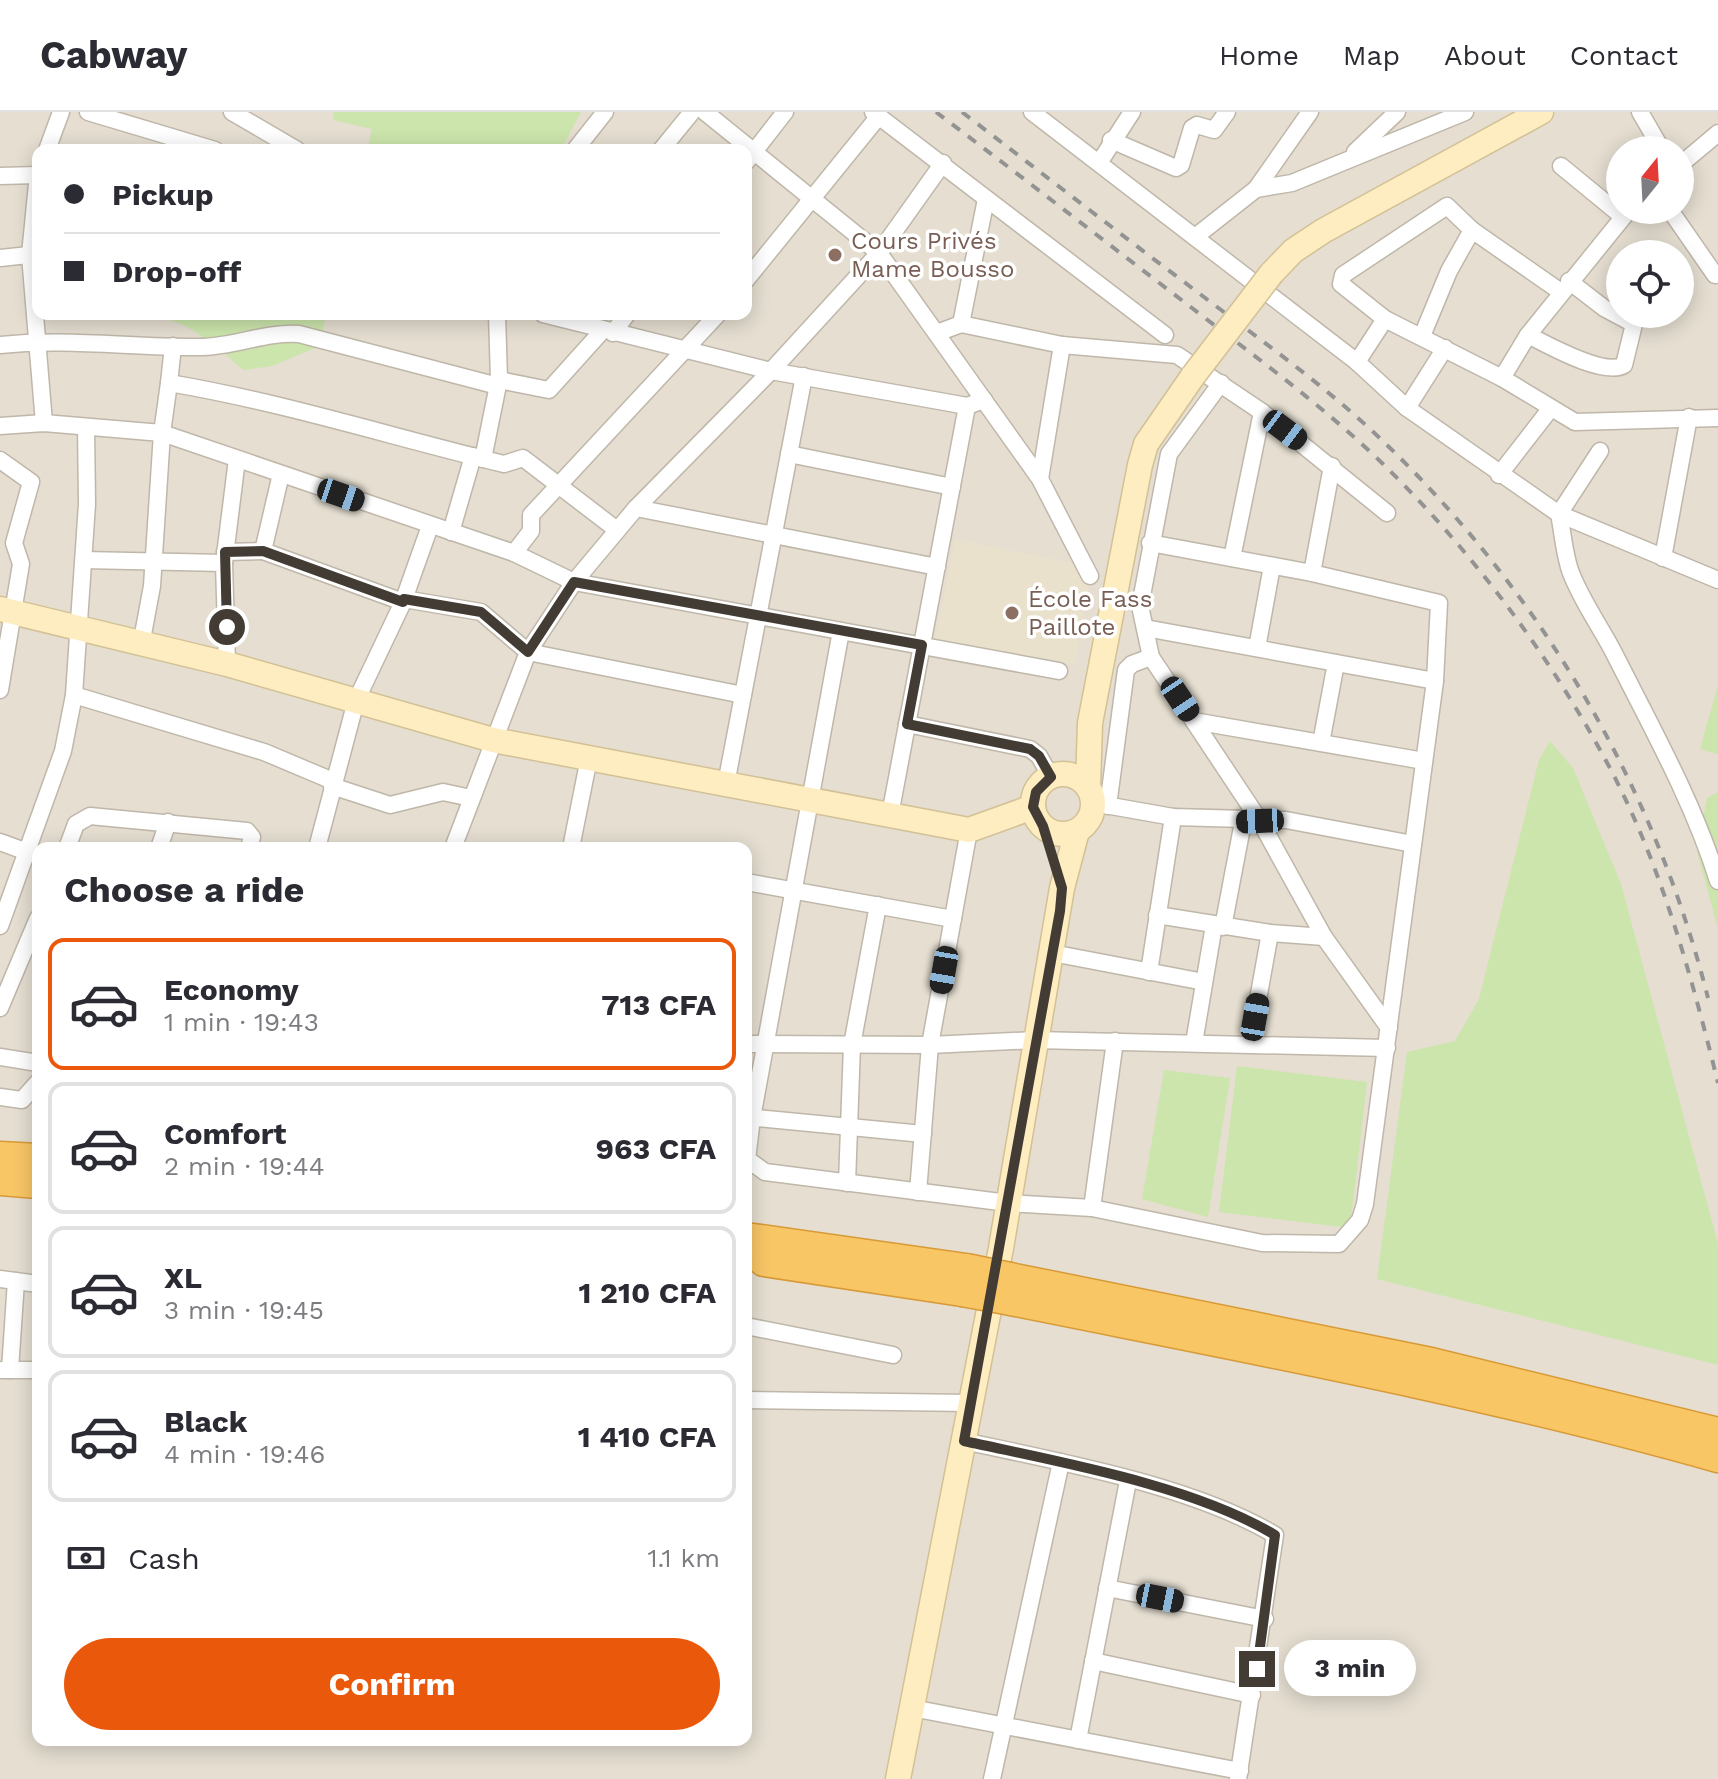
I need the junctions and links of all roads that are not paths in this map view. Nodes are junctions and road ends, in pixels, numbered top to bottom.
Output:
1 (61, 112) edge
2 (88, 112) edge
3 (605, 112) edge
4 (692, 112) edge
5 (705, 112) edge
6 (785, 112) edge
7 (1132, 112) edge
8 (1227, 112) edge
9 (1310, 112) edge
10 (1397, 112) edge
11 (1465, 112) edge
12 (1541, 112) edge
13 (1640, 112) edge
14 (237, 113) edge
15 (1036, 113) edge
16 (876, 114) edge
17 (1444, 116) edge
18 (1718, 133) edge
19 (1654, 136) edge
20 (1111, 140) junction
21 (49, 144) edge
22 (195, 144) edge
23 (287, 144) edge
24 (580, 144) edge
25 (666, 144) edge
26 (737, 144) edge
27 (1694, 153) edge
28 (752, 154) edge
29 (752, 158) edge
30 (1349, 158) junction
31 (943, 163) junction
32 (1099, 163) junction
33 (1561, 166) dead end
34 (5, 173) edge
35 (32, 174) edge
36 (1256, 189) junction
37 (986, 199) junction
38 (1606, 199) edge
39 (814, 200) junction
40 (1616, 224) edge
41 (1680, 224) edge
42 (1472, 230) junction
43 (1195, 237) junction
44 (879, 253) junction
45 (32, 254) edge
46 (0, 258) edge
47 (752, 273) edge
48 (1715, 275) dead end
49 (1565, 287) junction
50 (1385, 319) junction
51 (37, 320) edge
52 (497, 320) edge
53 (565, 320) edge
54 (621, 320) edge
55 (713, 320) edge
56 (961, 324) junction
57 (608, 332) junction
58 (937, 333) junction
59 (1165, 335) dead end
60 (1528, 335) junction
61 (1422, 336) junction
62 (38, 341) junction
63 (0, 345) edge
64 (1062, 345) junction
65 (173, 346) junction
66 (1445, 348) junction
67 (686, 351) junction
68 (1357, 362) junction
69 (771, 371) junction
70 (804, 376) junction
71 (1502, 378) junction
72 (169, 383) junction
73 (498, 383) junction
74 (1221, 383) junction
75 (984, 400) junction
76 (967, 406) junction
77 (1407, 408) junction
78 (1551, 408) junction
79 (1262, 412) junction
80 (1689, 417) junction
81 (1718, 418) edge
82 (44, 423) junction
83 (0, 427) edge
84 (86, 427) junction
85 (162, 433) junction
86 (1600, 451) dead end
87 (789, 454) junction
88 (478, 458) junction
89 (237, 459) junction
90 (0, 460) edge
91 (1332, 466) junction
92 (281, 474) junction
93 (1499, 475) junction
94 (1040, 479) junction
95 (558, 486) junction
96 (952, 487) junction
97 (636, 508) junction
98 (1387, 513) dead end
99 (1559, 514) junction
100 (430, 526) junction
101 (617, 530) junction
102 (451, 532) junction
103 (774, 536) junction
104 (1150, 543) junction
105 (263, 551) junction
106 (514, 553) junction
107 (224, 557) junction
108 (1232, 558) junction
109 (1663, 558) junction
110 (84, 560) junction
111 (154, 564) junction
112 (1272, 566) junction
113 (937, 567) junction
114 (1312, 573) junction
115 (1090, 576) dead end
116 (1718, 580) edge
117 (574, 582) junction
118 (404, 600) junction
119 (5, 610) edge
120 (759, 616) junction
121 (77, 628) junction
122 (1145, 628) junction
123 (841, 631) junction
124 (141, 645) junction
125 (922, 645) junction
126 (1257, 648) junction
127 (528, 652) junction
128 (1151, 657) junction
129 (1336, 663) junction
130 (227, 664) junction
131 (1059, 671) dead end
132 (1435, 681) junction
133 (0, 690) edge
134 (74, 695) junction
135 (743, 695) junction
136 (356, 701) junction
137 (1194, 721) junction
138 (1090, 723) junction
139 (907, 724) junction
140 (493, 740) junction
141 (1321, 743) junction
142 (589, 758) junction
143 (1424, 761) junction
144 (1051, 777) junction
145 (333, 783) junction
146 (726, 784) junction
147 (471, 798) junction
148 (1096, 798) junction
149 (810, 800) junction
150 (890, 815) junction
151 (1038, 816) junction
152 (1173, 817) junction
153 (1252, 821) junction
154 (168, 822) junction
155 (969, 830) junction
156 (1077, 831) junction
157 (0, 842) edge
158 (36, 842) edge
159 (69, 842) edge
160 (161, 842) edge
161 (251, 842) edge
162 (318, 842) edge
163 (455, 842) edge
164 (572, 842) edge
165 (1413, 844) junction
166 (32, 854) edge
167 (1718, 881) edge
168 (752, 883) edge
169 (1062, 888) junction
170 (793, 890) junction
171 (878, 905) junction
172 (1157, 915) junction
173 (953, 919) junction
174 (0, 926) edge
175 (1218, 926) junction
176 (32, 932) edge
177 (1270, 933) junction
178 (1324, 937) junction
179 (1052, 953) junction
180 (1149, 972) junction
181 (1204, 982) junction
182 (0, 1008) edge
183 (1389, 1028) junction
184 (1035, 1040) junction
185 (1115, 1041) junction
186 (1194, 1043) junction
187 (752, 1044) edge
188 (766, 1044) junction
189 (1250, 1044) junction
190 (852, 1045) junction
191 (930, 1045) junction
192 (1387, 1048) junction
193 (0, 1057) edge
194 (32, 1062) edge
195 (32, 1089) edge
196 (0, 1097) edge
197 (752, 1105) edge
198 (752, 1118) edge
199 (849, 1127) junction
200 (923, 1134) junction
201 (0, 1157) edge
202 (32, 1159) edge
203 (752, 1165) edge
204 (0, 1180) edge
205 (32, 1183) edge
206 (847, 1183) junction
207 (918, 1192) junction
208 (1008, 1203) junction
209 (1092, 1208) junction
210 (752, 1239) edge
211 (752, 1259) edge
212 (8, 1280) edge
213 (964, 1280) junction
214 (32, 1283) edge
215 (1008, 1289) junction
216 (752, 1327) edge
217 (6, 1333) edge
218 (893, 1355) dead end
219 (5, 1370) edge
220 (32, 1370) edge
221 (752, 1400) edge
222 (971, 1403) junction
223 (1718, 1433) edge
224 (964, 1441) junction
225 (1718, 1457) edge
226 (1061, 1462) junction
227 (1128, 1481) junction
228 (1107, 1588) junction
229 (1265, 1619) junction
230 (1093, 1661) junction
231 (1252, 1695) junction
232 (912, 1708) junction
233 (1002, 1725) junction
234 (1078, 1740) junction
235 (1239, 1775) edge
236 (898, 1779) edge
237 (992, 1779) edge

1 - 21 street
2 - 22 street
3 - 24 street
4 - 25 street
5 - 26 street
6 - 28 street
7 - 20 street
8 - 20 street
9 - 36 street
10 - 30 street
11 - 17 street
12 - 138 street, bridge
13 - 19 street
14 - 23 street
15 - 32 street
16 - 31 street
16 - 39 street
17 - 30 street
18 - 27 street
20 - 32 street
29 - 39 street
30 - 36 street
31 - 37 street
31 - 44 street
32 - 43 street
33 - 38 street
34 - 35 street
36 - 43 street
37 - 56 street
37 - 59 street
39 - 44 street
39 - 47 street
40 - 49 street
41 - 48 street
42 - 49 street
42 - 50 street
42 - 61 street
43 - 68 street
44 - 58 street
44 - 69 street
45 - 46 street
49 - 60 street
49 - 60 street
50 - 61 street
50 - 68 street
51 - 62 street
52 - 73 street
53 - 57 street
54 - 57 street
55 - 67 street
56 - 58 street
56 - 64 street
57 - 67 street
57 - 73 street
58 - 75 street
60 - 71 street
61 - 66 street
62 - 63 street
62 - 65 street
62 - 82 street
64 - 74 street
64 - 94 street
65 - 72 street
65 - 73 street
66 - 71 street
66 - 77 street
67 - 69 street
67 - 95 street
68 - 77 street
69 - 70 street
69 - 97 street
70 - 76 street
70 - 87 street
71 - 78 street
72 - 85 street
72 - 88 street
73 - 88 street
74 - 79 street
74 - 104 street
75 - 76 street
75 - 94 street
76 - 96 street
77 - 93 street
78 - 80 street
78 - 93 street
79 - 91 street
79 - 108 street
80 - 81 street
80 - 109 street
82 - 83 street
82 - 84 street
84 - 85 street
84 - 110 street
85 - 89 street
85 - 111 street
86 - 99 street
87 - 96 street
87 - 103 street
88 - 95 street
88 - 102 street
89 - 92 street
89 - 107 street
90 - 119 street
91 - 98 street
91 - 114 street
92 - 100 street
92 - 105 street
93 - 99 street
94 - 115 street
95 - 101 street
95 - 106 street
96 - 113 street
97 - 101 street
97 - 103 street
99 - 109 street
99 - 167 street
100 - 102 street
100 - 118 street
101 - 117 street
102 - 106 street
103 - 113 street
103 - 120 street
104 - 108 street
104 - 122 street
105 - 107 street
105 - 118 street
106 - 117 street
107 - 111 street
107 - 130 street
108 - 112 street
109 - 116 street
110 - 111 street
110 - 121 street
111 - 124 street
112 - 114 street
112 - 126 street
113 - 125 street
114 - 132 street
117 - 120 street
117 - 127 street
118 - 127 street
118 - 136 street
119 - 121 street
119 - 133 street
120 - 123 street
120 - 135 street
121 - 124 street
121 - 134 street
122 - 126 street
122 - 128 street
123 - 125 street
123 - 149 street
124 - 130 street
125 - 131 street
125 - 139 street
126 - 129 street
127 - 135 street
127 - 140 street
128 - 137 street
128 - 148 street
129 - 132 street
129 - 141 street
130 - 136 street
132 - 143 street
134 - 145 street
134 - 158 street
135 - 146 street
136 - 140 street
136 - 145 street
137 - 141 street
137 - 153 street
138 - 144 street
138 - 148 street
139 - 144 street
139 - 150 street
140 - 142 street
140 - 147 street
141 - 143 street
142 - 146 street
142 - 164 street
143 - 165 street
144 - 148 street
144 - 151 street
145 - 147 street
145 - 162 street
146 - 149 street
147 - 163 street
148 - 152 street
148 - 156 street
149 - 150 street
149 - 170 street
150 - 155 street
151 - 155 street
151 - 156 street
151 - 169 street
152 - 153 street
152 - 172 street
153 - 165 street
153 - 175 street
153 - 178 street
154 - 159 street
154 - 160 street
154 - 161 street
155 - 173 street
156 - 169 street
157 - 166 street
165 - 183 street
166 - 174 street
168 - 170 street
169 - 179 street
170 - 171 street
170 - 188 street
171 - 173 street
171 - 190 street
172 - 175 street
172 - 180 street
173 - 191 street
175 - 177 street
175 - 181 street
176 - 182 street
177 - 178 street
177 - 189 street
178 - 183 street
179 - 180 street
179 - 184 street
180 - 181 street
181 - 186 street
183 - 192 street
184 - 185 street
184 - 191 street
184 - 208 street
185 - 186 street
185 - 209 street
186 - 189 street
187 - 188 street
188 - 190 street
188 - 197 street
189 - 192 street
190 - 191 street
190 - 199 street
191 - 200 street
192 - 209 street
193 - 194 street
195 - 196 street
198 - 199 street
199 - 200 street
199 - 206 street
200 - 207 street
201 - 202 highway
203 - 206 street
204 - 205 highway
206 - 207 street
207 - 208 street
208 - 209 street
208 - 222 street
210 - 213 highway
211 - 213 highway
212 - 214 street
212 - 217 street
213 - 215 highway, bridge
215 - 223 highway
215 - 225 highway
216 - 218 street
217 - 219 street
219 - 220 street
221 - 222 street
222 - 224 street
224 - 226 street
224 - 232 street
226 - 227 street
226 - 233 street
227 - 228 street
227 - 229 street
228 - 229 street
228 - 230 street
229 - 231 street
230 - 231 street
230 - 234 street
231 - 235 street
232 - 233 street
232 - 236 street
233 - 234 street
233 - 237 street
234 - 235 street

